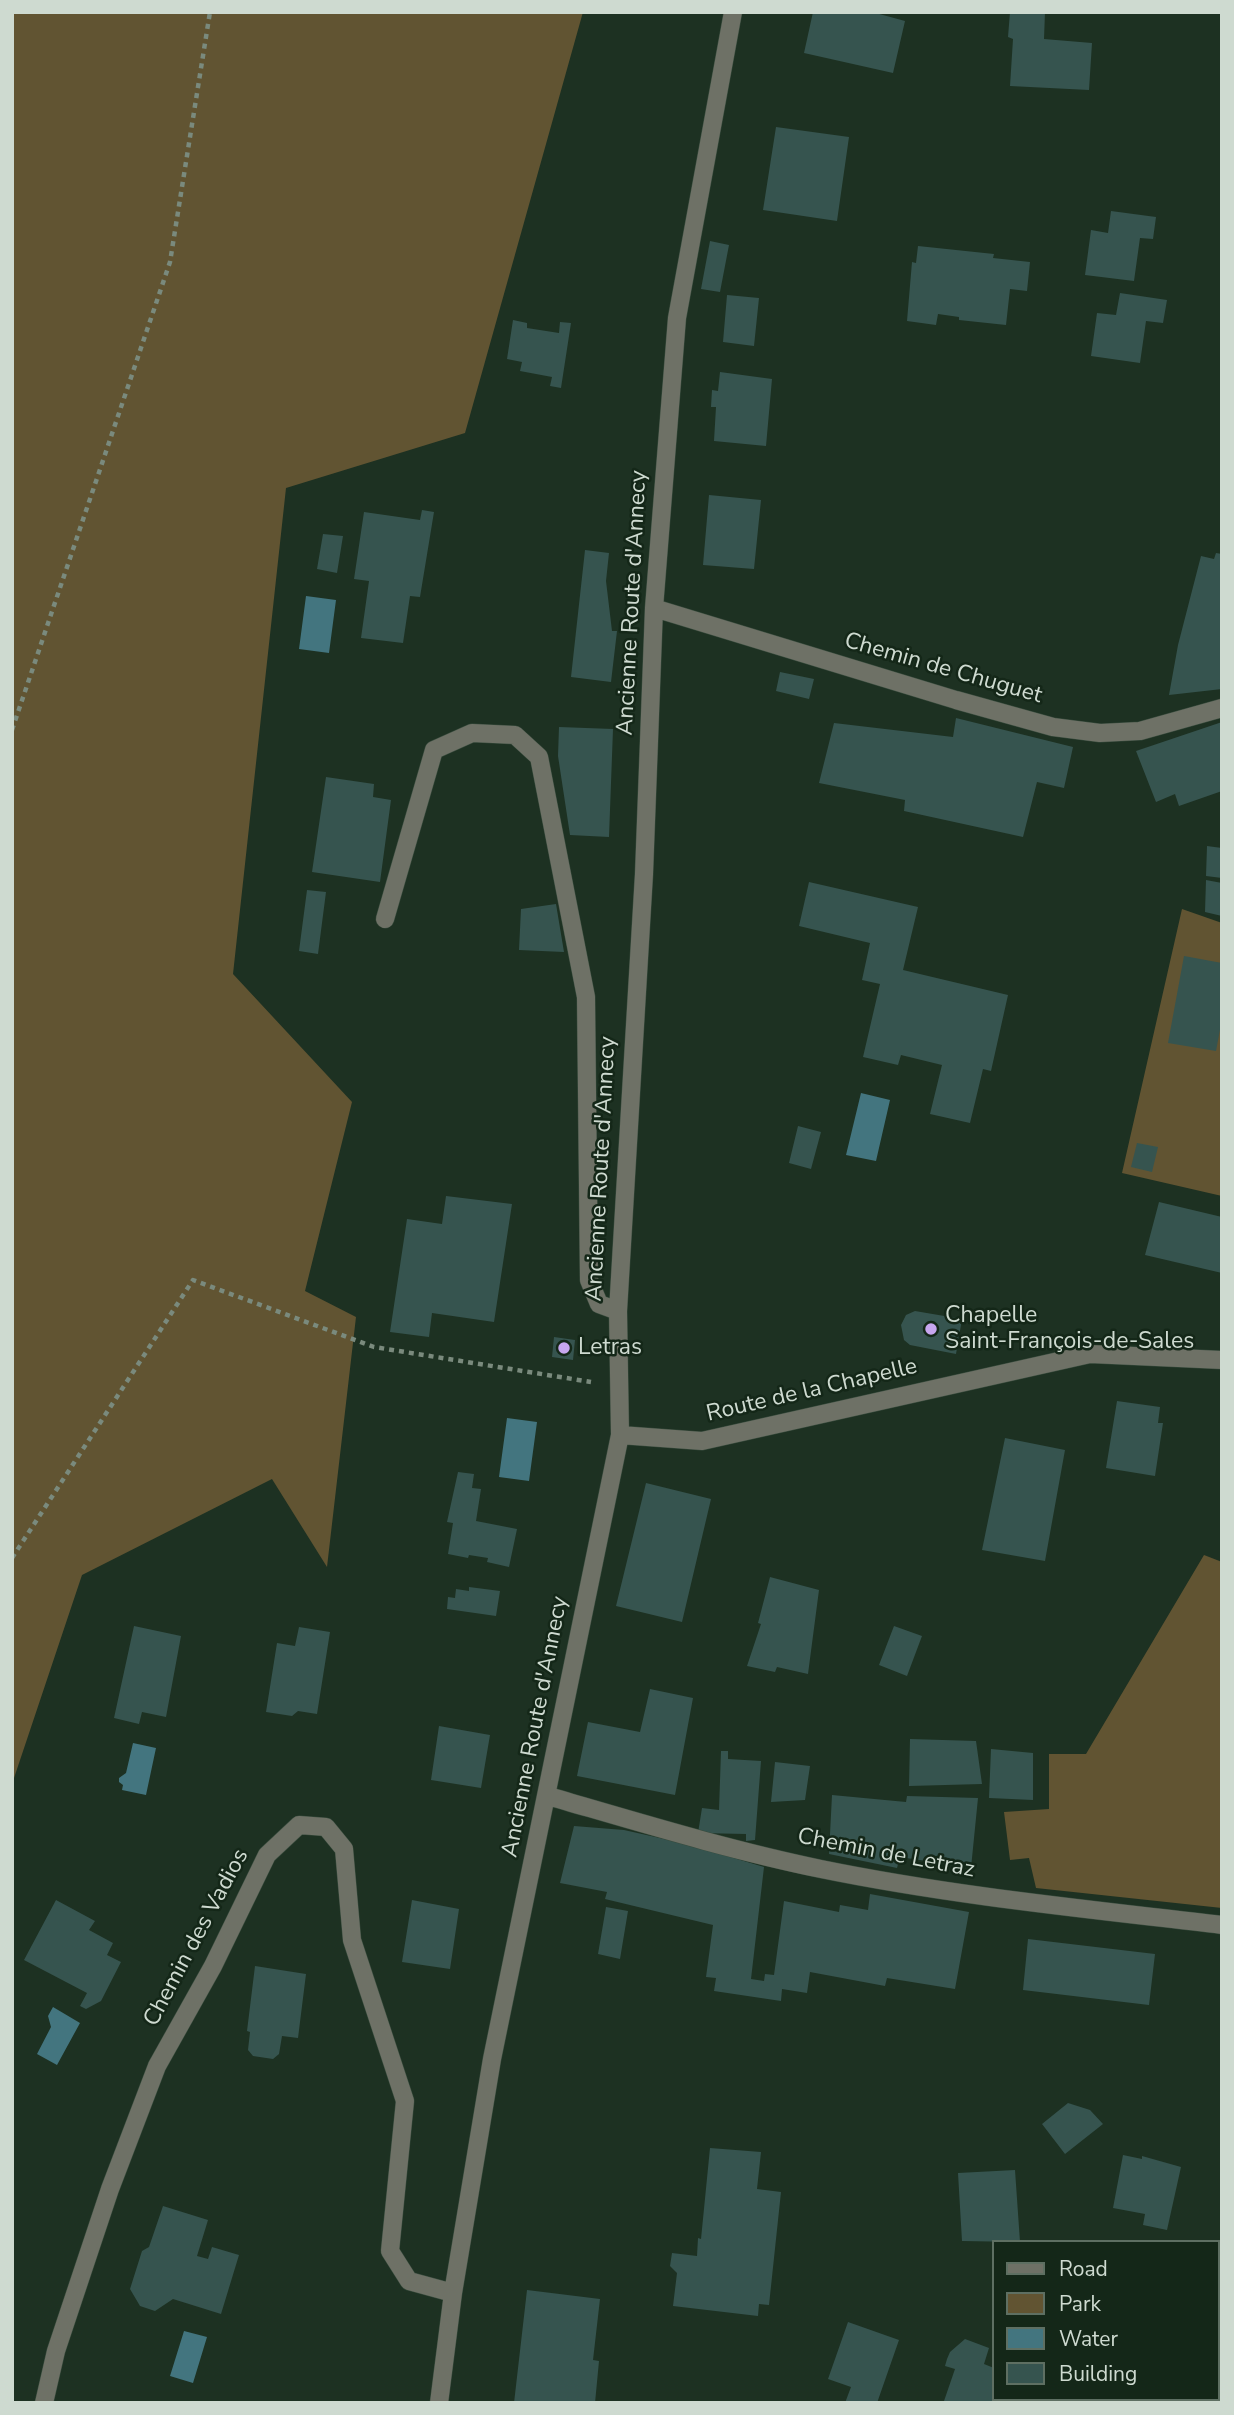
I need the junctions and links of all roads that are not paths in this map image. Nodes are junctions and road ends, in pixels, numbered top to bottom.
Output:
1 (733, 12) edge
2 (654, 608) junction
3 (1222, 708) edge
4 (385, 919) dead end
5 (618, 1311) junction
6 (1222, 1360) edge
7 (620, 1435) junction
8 (548, 1796) junction
9 (1222, 1925) edge
10 (453, 2293) junction
11 (44, 2403) edge
12 (439, 2403) edge

1 - 2 street, Ancienne Route d'Annecy
2 - 3 street, Chemin de Chuguet
2 - 5 street, Ancienne Route d'Annecy
4 - 5 street
5 - 7 street, Ancienne Route d'Annecy
6 - 7 street, Route de la Chapelle
7 - 8 street, Ancienne Route d'Annecy
8 - 9 street, Chemin de Letraz
8 - 10 street, Ancienne Route d'Annecy
10 - 11 street, Chemin des Vadios
10 - 12 street, Ancienne Route d'Annecy

